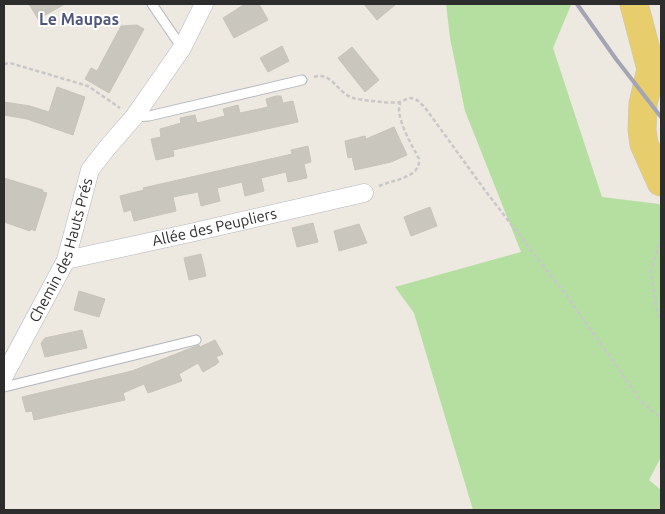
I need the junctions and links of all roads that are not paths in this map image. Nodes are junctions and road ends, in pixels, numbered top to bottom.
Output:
1 (152, 4) edge
2 (204, 4) edge
3 (645, 32) edge
4 (182, 48) junction
5 (302, 80) road end
6 (128, 113) junction
7 (661, 182) edge
8 (364, 193) road end
9 (66, 260) junction
10 (196, 340) dead end
11 (4, 376) edge
12 (4, 387) edge

1 - 4 lane
2 - 4 street, Chemin des Hauts Prés
3 - 7 main road
4 - 6 street, Chemin des Hauts Prés
5 - 6 lane
6 - 9 street, Chemin des Hauts Prés
8 - 9 street, Allée des Peupliers
9 - 11 street, Chemin des Hauts Prés
10 - 12 lane

